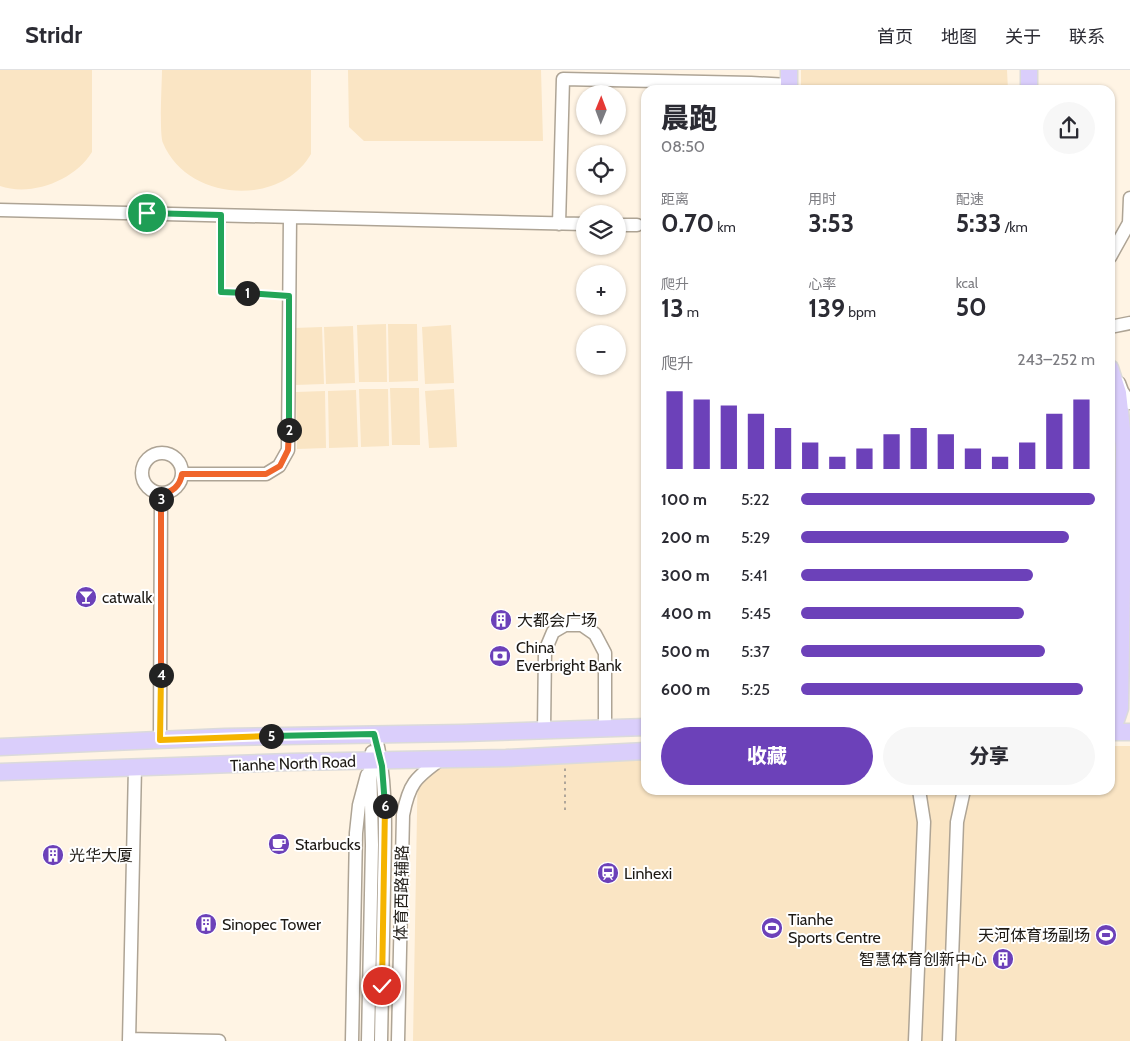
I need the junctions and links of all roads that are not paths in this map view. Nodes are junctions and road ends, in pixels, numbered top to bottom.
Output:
1 (1029, 70) edge
2 (563, 75) edge
3 (789, 82) edge
4 (1029, 85) edge
5 (1130, 198) edge
6 (1130, 209) edge
7 (0, 210) edge
8 (290, 217) junction
9 (559, 224) junction
10 (576, 224) edge
11 (626, 225) edge
12 (637, 226) dead end
13 (1115, 248) edge
14 (1130, 323) edge
15 (1115, 326) edge
16 (1115, 374) edge
17 (1115, 384) edge
18 (1130, 403) edge
19 (182, 474) junction
20 (161, 493) junction
21 (1120, 708) edge
22 (1115, 720) edge
23 (641, 727) edge
24 (605, 728) junction
25 (544, 730) junction
26 (1115, 730) edge
27 (1130, 732) edge
28 (374, 734) junction
29 (289, 736) junction
30 (160, 740) junction
31 (0, 747) edge
32 (641, 751) edge
33 (440, 760) junction
34 (376, 761) junction
35 (290, 762) junction
36 (135, 767) junction
37 (0, 772) edge
38 (920, 795) edge
39 (963, 795) edge
40 (129, 1040) edge
41 (220, 1041) edge
42 (352, 1041) edge
43 (368, 1041) edge
44 (381, 1041) edge
45 (398, 1041) edge
46 (915, 1041) edge
47 (949, 1041) edge

1 - 4 main road
2 - 3 street
2 - 9 street
5 - 6 street
6 - 13 street
7 - 8 street
8 - 9 street
8 - 19 street
9 - 10 street
11 - 12 street
14 - 15 street
16 - 18 street
17 - 21 main road
19 - 20 street
19 - 20 street
20 - 30 street
21 - 22 main road
23 - 24 main road, Tianhe North Road
24 - 25 main road, Tianhe North Road
24 - 25 street
25 - 28 main road, Tianhe North Road
26 - 27 main road
28 - 29 main road, Tianhe North Road
28 - 34 street
29 - 30 main road, Tianhe North Road
29 - 35 main road
30 - 31 main road, Tianhe North Road
32 - 33 main road, Tianhe North Road
33 - 34 main road, Tianhe North Road
33 - 45 street, 体育西路辅路
34 - 35 main road, Tianhe North Road
34 - 42 street
34 - 43 street
34 - 44 street
35 - 36 main road, Tianhe North Road
36 - 37 main road, Tianhe North Road
36 - 40 street
38 - 46 street
39 - 47 street
40 - 41 street

